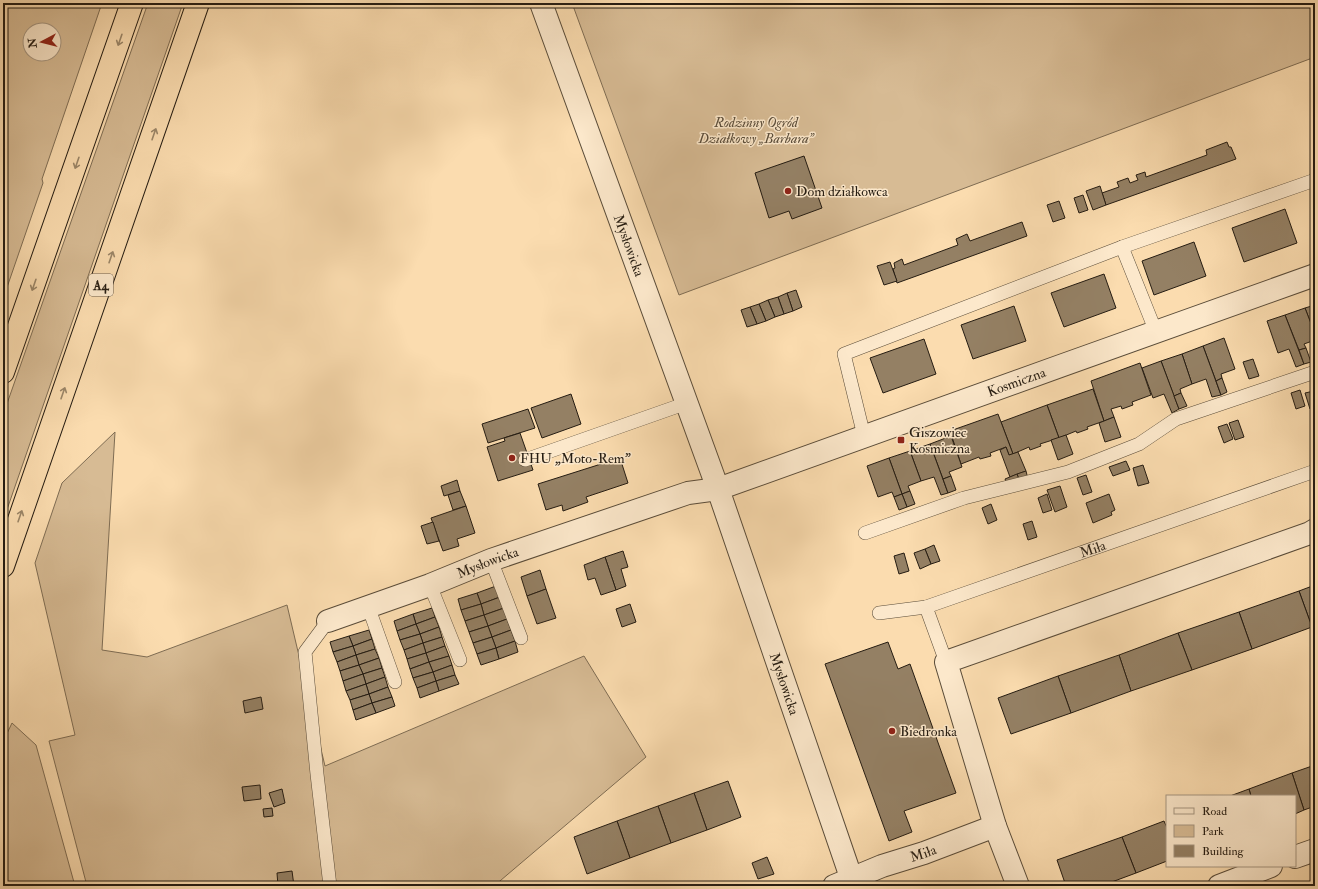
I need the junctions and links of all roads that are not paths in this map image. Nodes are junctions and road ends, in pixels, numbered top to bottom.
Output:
1 (132, 3) edge
2 (198, 3) edge
3 (541, 3) edge
4 (1315, 180) edge
5 (1122, 247) junction
6 (1315, 275) edge
7 (1156, 332) junction
8 (3, 372) edge
9 (1315, 372) edge
10 (687, 403) junction
11 (864, 436) junction
12 (525, 460) dead end
13 (1315, 472) edge
14 (718, 488) junction
15 (1315, 530) edge
16 (865, 533) dead end
17 (491, 560) junction
18 (3, 566) edge
19 (430, 585) junction
20 (368, 606) junction
21 (926, 607) junction
22 (879, 613) dead end
23 (328, 621) joint
24 (521, 638) dead end
25 (460, 660) dead end
26 (946, 662) junction
27 (395, 682) dead end
28 (995, 826) junction
29 (1315, 850) edge
30 (1296, 857) edge
31 (1269, 867) edge
32 (847, 884) edge
33 (330, 886) edge
34 (1018, 886) edge
35 (1220, 886) edge

1 -> 8 highway
18 -> 2 highway, A4
3 - 10 street, Mysłowicka
4 - 5 lane
5 - 7 lane
5 - 11 lane
6 - 7 street, Kosmiczna
7 - 11 street, Kosmiczna
9 - 16 lane
10 - 12 lane
10 - 14 street, Mysłowicka
11 - 14 street, Kosmiczna
13 - 21 lane, Miła
14 - 17 street, Mysłowicka
14 - 32 street, Mysłowicka
15 - 26 street
17 - 19 street, Mysłowicka
17 - 24 lane
19 - 20 street, Mysłowicka
19 - 25 lane
20 - 23 street, Mysłowicka
20 - 27 lane
21 - 22 lane, Miła
21 - 26 lane
23 - 33 lane
26 - 28 street
28 - 32 street, Miła
28 - 34 street
29 - 30 street
31 - 35 street

